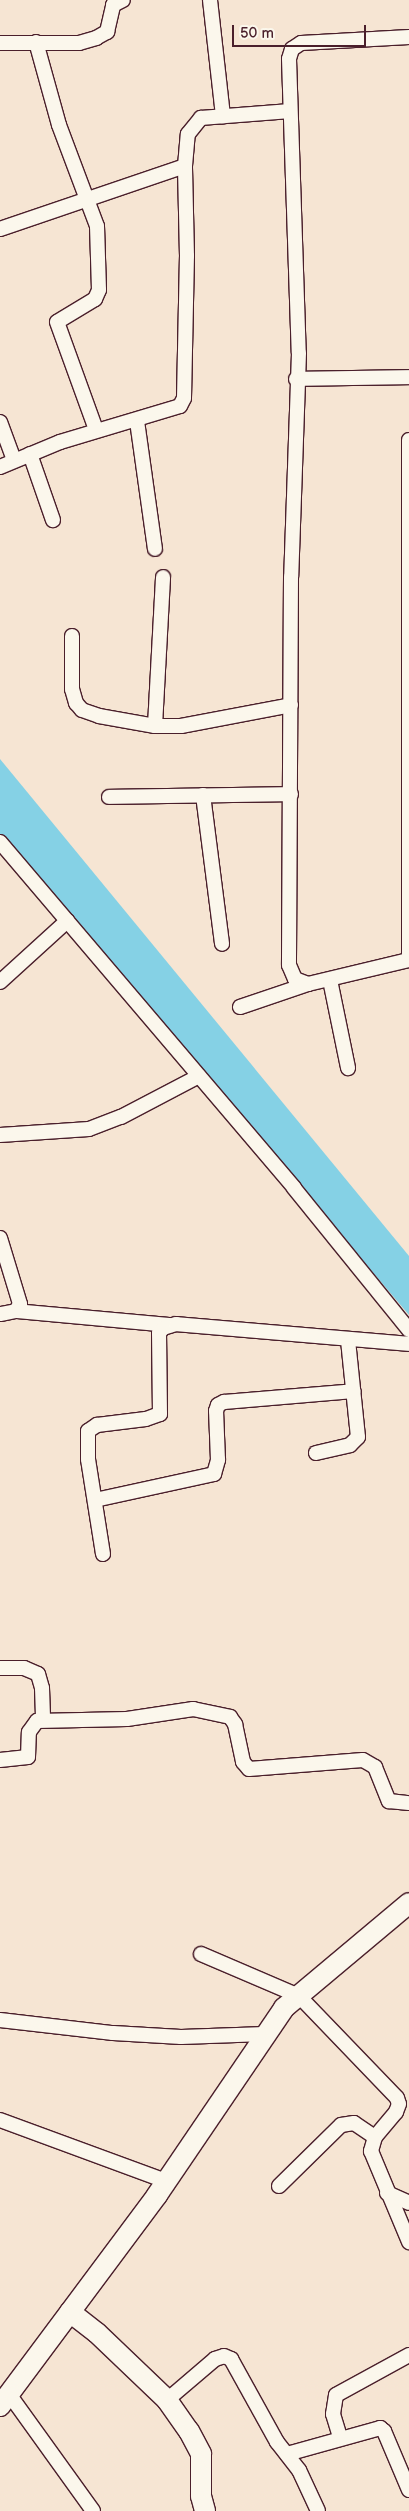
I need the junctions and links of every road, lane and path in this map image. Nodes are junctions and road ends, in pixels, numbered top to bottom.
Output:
1 (123, 0) edge
2 (210, 0) edge
3 (409, 37) edge
4 (36, 42) junction
5 (0, 43) edge
6 (290, 111) junction
7 (223, 116) junction
8 (185, 166) junction
9 (85, 199) junction
10 (1, 224) edge
11 (409, 377) edge
12 (296, 379) junction
13 (137, 421) junction
14 (0, 422) edge
15 (96, 430) junction
16 (409, 440) edge
17 (30, 454) junction
18 (14, 460) junction
19 (0, 467) edge
20 (53, 520) dead end
21 (155, 549) dead end
22 (163, 577) dead end
23 (72, 636) dead end
24 (408, 662) edge
25 (291, 705) junction
26 (155, 726) junction
27 (291, 794) junction
28 (204, 795) junction
29 (110, 798) dead end
30 (0, 842) edge
31 (67, 921) junction
32 (222, 944) dead end
33 (409, 956) edge
34 (409, 960) edge
35 (330, 980) junction
36 (0, 982) edge
37 (308, 984) junction
38 (240, 1007) dead end
39 (348, 1068) dead end
40 (199, 1076) junction
41 (0, 1135) edge
42 (0, 1238) edge
43 (16, 1311) junction
44 (0, 1314) edge
45 (170, 1325) junction
46 (409, 1330) edge
47 (348, 1340) junction
48 (409, 1344) edge
49 (354, 1391) junction
50 (316, 1453) dead end
51 (95, 1500) junction
52 (103, 1554) dead end
53 (0, 1668) edge
54 (43, 1720) junction
55 (0, 1760) edge
56 (409, 1803) edge
57 (409, 1903) edge
58 (201, 1954) dead end
59 (299, 1996) junction
60 (0, 2020) edge
61 (265, 2034) junction
62 (0, 2120) edge
63 (375, 2137) junction
64 (166, 2181) junction
65 (279, 2186) dead end
66 (387, 2193) junction
67 (409, 2202) edge
68 (409, 2242) edge
69 (70, 2312) junction
70 (409, 2355) edge
71 (5, 2400) edge
72 (167, 2400) junction
73 (340, 2437) junction
74 (287, 2454) junction
75 (409, 2490) edge
76 (93, 2511) edge
77 (205, 2511) edge
78 (318, 2511) edge

1 - 4 street
2 - 7 street
3 - 6 street
4 - 5 street
4 - 9 street
6 - 7 street
6 - 12 street
7 - 8 street
8 - 9 street
8 - 13 street
9 - 10 street
9 - 15 street
11 - 12 street
12 - 25 street
13 - 15 street
13 - 21 street
14 - 18 street
15 - 17 street
16 - 24 street
17 - 18 street
17 - 20 street
18 - 19 street
22 - 26 street
23 - 26 street
24 - 33 street
25 - 26 street
25 - 27 street
27 - 28 street
27 - 37 street
28 - 29 street
28 - 32 street
30 - 31 street
31 - 36 street
31 - 40 street
34 - 35 street
35 - 37 street
35 - 39 street
37 - 38 street
40 - 41 street
40 - 46 street
42 - 43 street
43 - 44 street
43 - 45 street
45 - 47 street
45 - 51 street
47 - 48 street
47 - 49 street
49 - 50 street
49 - 51 street
51 - 52 street
53 - 54 street
54 - 55 street
54 - 56 street
57 - 59 street
58 - 59 street
59 - 61 street
59 - 63 street
60 - 61 street
61 - 64 street
62 - 64 street
63 - 65 street
63 - 66 street
64 - 69 street
66 - 67 street
66 - 68 street
69 - 71 street
69 - 72 street
70 - 73 street
71 - 76 street
72 - 74 street
72 - 77 street
73 - 74 street
73 - 75 street
74 - 78 street

